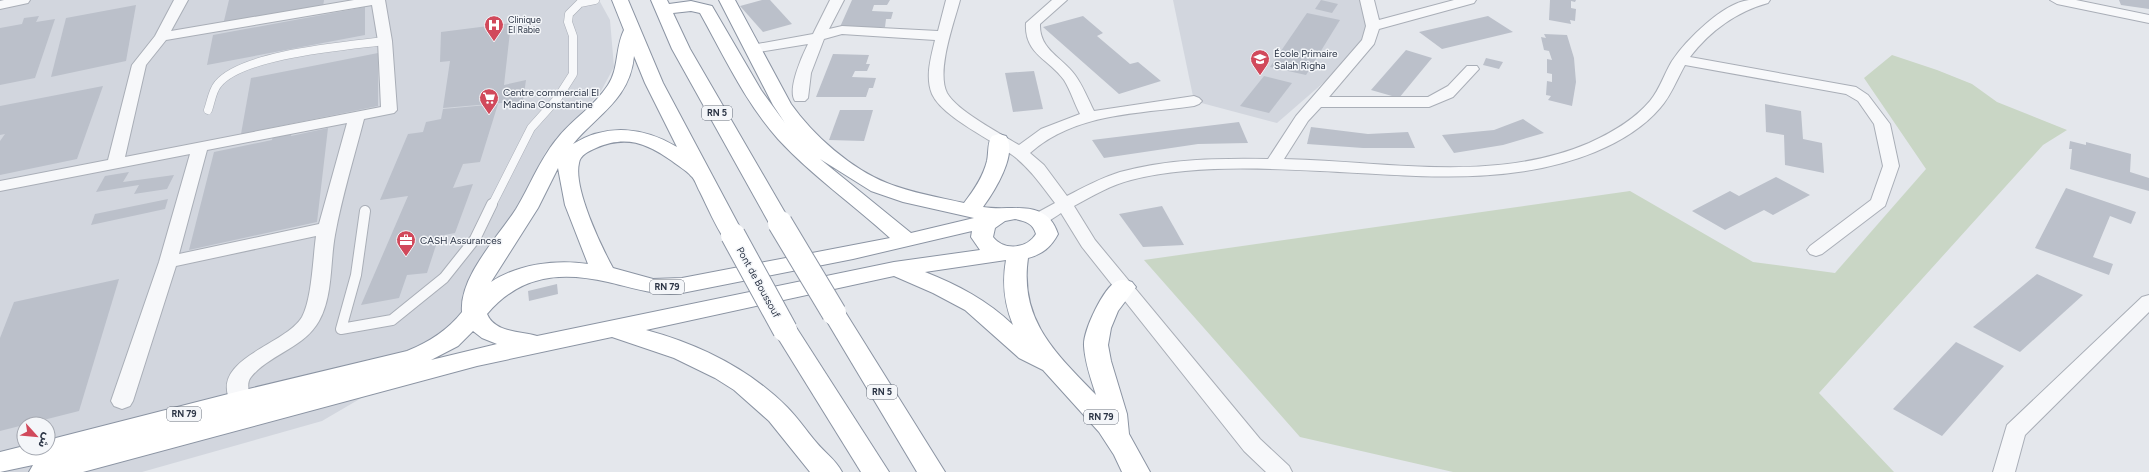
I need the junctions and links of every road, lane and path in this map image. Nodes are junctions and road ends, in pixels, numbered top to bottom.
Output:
1 (23, 0) edge
2 (181, 0) edge
3 (378, 0) edge
4 (596, 0) edge
5 (620, 0) edge
6 (727, 0) edge
7 (838, 0) edge
8 (953, 0) edge
9 (1060, 0) edge
10 (1367, 0) edge
11 (1469, 0) edge
12 (1763, 0) edge
13 (2056, 0) edge
14 (662, 5) edge
15 (0, 6) edge
16 (2149, 19) edge
17 (1373, 26) junction
18 (632, 29) junction
19 (821, 36) junction
20 (943, 36) junction
21 (161, 37) junction
22 (385, 41) junction
23 (752, 49) junction
24 (1681, 60) junction
25 (1472, 69) dead end
26 (800, 98) dead end
27 (1194, 101) dead end
28 (1316, 102) junction
29 (208, 110) dead end
30 (357, 116) junction
31 (1089, 116) junction
32 (999, 140) junction
33 (200, 147) junction
34 (1020, 153) junction
35 (115, 164) junction
36 (1274, 164) junction
37 (702, 174) junction
38 (0, 186) edge
39 (1065, 205) junction
40 (969, 210) junction
41 (365, 212) dead end
42 (995, 218) junction
43 (1039, 219) junction
44 (327, 228) junction
45 (906, 240) junction
46 (1816, 250) dead end
47 (1013, 253) junction
48 (168, 262) junction
49 (894, 269) junction
50 (605, 274) junction
51 (1124, 287) junction
52 (2149, 301) edge
53 (475, 314) junction
54 (615, 329) junction
55 (542, 343) junction
56 (1057, 368) junction
57 (240, 400) junction
58 (122, 401) dead end
59 (1116, 437) junction
60 (0, 463) edge
61 (43, 472) edge
62 (828, 472) edge
63 (875, 472) edge
64 (930, 472) edge
65 (1136, 472) edge
66 (1281, 472) edge
67 (2004, 472) edge

1 - 15 street
2 - 21 street
3 - 21 street
3 - 22 street
4 - 41 lane
5 - 18 highway, Pont de Boussouf
6 - 23 highway
7 - 19 street
8 - 20 street
9 - 31 street
10 - 17 street
11 - 17 street
12 - 24 street
13 - 16 street
14 - 45 highway
14 - 64 highway, RN 5, bridge
17 - 28 street
18 - 37 highway, Pont de Boussouf
18 - 53 highway
19 - 20 street
19 - 23 street
19 - 26 street
20 - 32 street
21 - 35 street
22 - 29 lane
22 - 30 street
23 - 40 highway
24 - 36 street
24 - 46 street
25 - 28 street
27 - 31 street
28 - 36 street
30 - 33 street
30 - 44 street
31 - 34 street
32 - 34 street
32 - 40 highway
33 - 35 street
33 - 48 street
34 - 39 street
35 - 38 street
36 - 39 street
37 - 50 highway
37 - 63 highway, Pont de Boussouf, bridge
39 - 43 street
39 - 51 street
40 - 42 highway
42 - 43 highway
42 - 45 highway, RN 79
42 - 47 highway
43 - 47 highway
44 - 48 street
44 - 57 street
45 - 50 highway, RN 79
47 - 49 highway, RN 79
47 - 56 highway
48 - 58 street
49 - 54 highway, RN 79
49 - 56 highway
50 - 53 highway, RN 79
51 - 59 highway
51 - 66 street
52 - 67 street
53 - 55 highway, RN 79
53 - 57 highway, RN 79
54 - 55 highway, RN 79
54 - 62 highway
55 - 61 highway, RN 79
56 - 59 highway, RN 79
57 - 60 highway, RN 79
59 - 65 highway, RN 79

